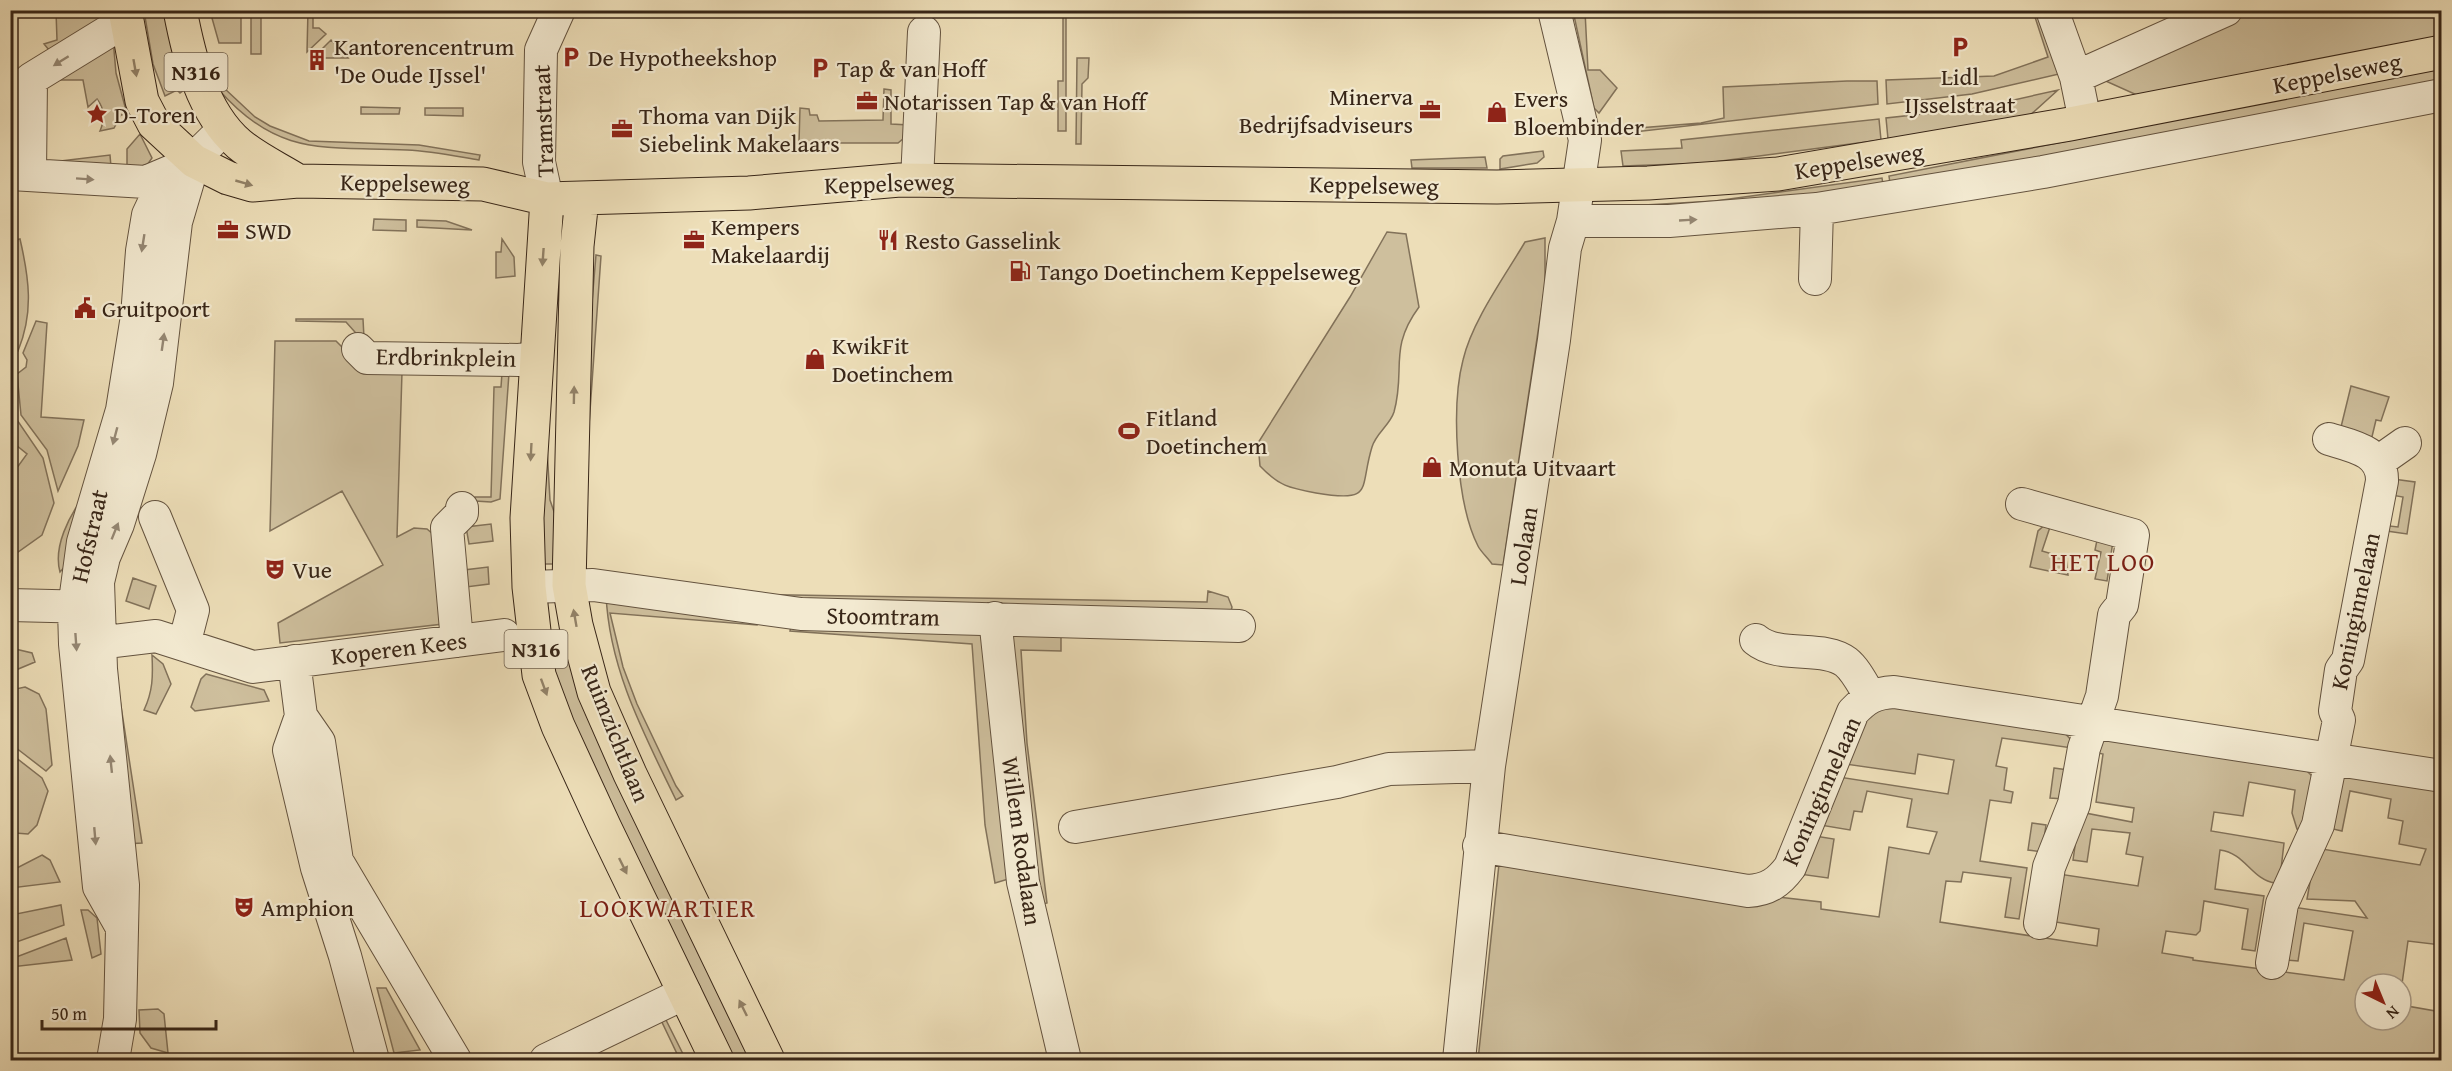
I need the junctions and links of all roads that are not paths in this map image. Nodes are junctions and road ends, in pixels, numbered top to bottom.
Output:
1 (180, 10) edge
2 (559, 10) edge
3 (1554, 10) edge
4 (2052, 10) edge
5 (2226, 10) edge
6 (126, 15) edge
7 (924, 32) dead end
8 (2442, 52) edge
9 (2076, 77) junction
10 (2442, 95) edge
11 (2085, 121) junction
12 (224, 129) junction
13 (194, 161) junction
14 (20, 174) edge
15 (917, 180) junction
16 (298, 181) junction
17 (1579, 185) junction
18 (152, 188) junction
19 (548, 199) junction
20 (582, 200) junction
21 (1817, 208) junction
22 (1573, 221) junction
23 (1815, 279) dead end
24 (358, 349) dead end
25 (537, 358) junction
26 (2329, 439) dead end
27 (2405, 443) dead end
28 (2378, 462) junction
29 (2022, 504) dead end
30 (462, 508) dead end
31 (155, 518) dead end
32 (569, 585) junction
33 (529, 587) junction
34 (10, 606) edge
35 (85, 608) junction
36 (995, 618) junction
37 (1239, 626) dead end
38 (504, 635) dead end
39 (1756, 640) dead end
40 (457, 641) junction
41 (106, 642) dead end
42 (184, 645) junction
43 (294, 661) junction
44 (1870, 696) junction
45 (301, 716) junction
46 (2094, 721) junction
47 (2333, 760) junction
48 (1489, 766) junction
49 (2442, 776) edge
50 (1075, 827) dead end
51 (1479, 846) junction
52 (2040, 923) dead end
53 (2272, 963) dead end
54 (685, 993) junction
55 (113, 1060) edge
56 (373, 1060) edge
57 (455, 1060) edge
58 (546, 1060) edge
59 (717, 1060) edge
60 (768, 1060) edge
61 (1065, 1060) edge
62 (1459, 1060) edge

1 - 12 main road, N316
2 - 19 street, Tramstraat
3 - 17 street, Loolaan
4 - 9 street
5 - 9 street
6 -> 13 main road, N316
6 -> 14 street
7 - 15 street
8 - 11 main road, Keppelseweg
9 - 11 street
10 - 21 street, Keppelseweg
11 - 17 main road, Keppelseweg
12 - 13 street, Hofstraat
12 - 16 main road, N316
13 -> 16 main road, Keppelseweg / N316
13 - 18 street
35 -> 13 street, Hofstraat
14 -> 18 street
15 - 17 main road, Keppelseweg
15 - 20 main road, Keppelseweg
16 - 19 main road, Keppelseweg / N316
17 - 22 street, Loolaan
18 -> 35 street, Hofstraat
19 - 20 main road, Keppelseweg / N316
19 -> 25 main road, Ruimzichtlaan / N316
32 -> 20 main road, Ruimzichtlaan / N316
22 -> 21 street, Keppelseweg
21 - 23 street
22 - 48 street, Loolaan
24 - 25 street, Erdbrinkplein
25 -> 33 main road, Ruimzichtlaan / N316
26 - 28 street
27 - 28 street
28 - 47 street, Koninginnelaan
29 - 46 street
30 - 40 street
31 - 42 street
32 - 33 street, Stoomtram
32 - 36 street, Stoomtram
60 -> 32 main road, Ruimzichtlaan / N316
33 -> 54 main road, Ruimzichtlaan / N316
34 - 35 street
35 - 55 street, Hofstraat
36 - 37 street, Stoomtram
36 - 61 street, Willem Rodalaan
38 - 40 street, Koperen Kees
39 - 44 street
40 - 43 street, Koperen Kees
41 - 42 street, Koperen Kees
42 - 43 street, Koperen Kees
43 - 45 street
44 - 46 street, Koninginnelaan
44 - 51 street, Koninginnelaan
45 - 56 street
45 - 57 street
46 - 47 street, Koninginnelaan
46 - 52 street
47 - 49 street, Koninginnelaan
47 - 53 street, Koninginnelaan
48 - 50 street
48 - 51 street, Loolaan
51 - 62 street, Loolaan
54 - 58 street
54 - 59 main road, Ruimzichtlaan / N316

